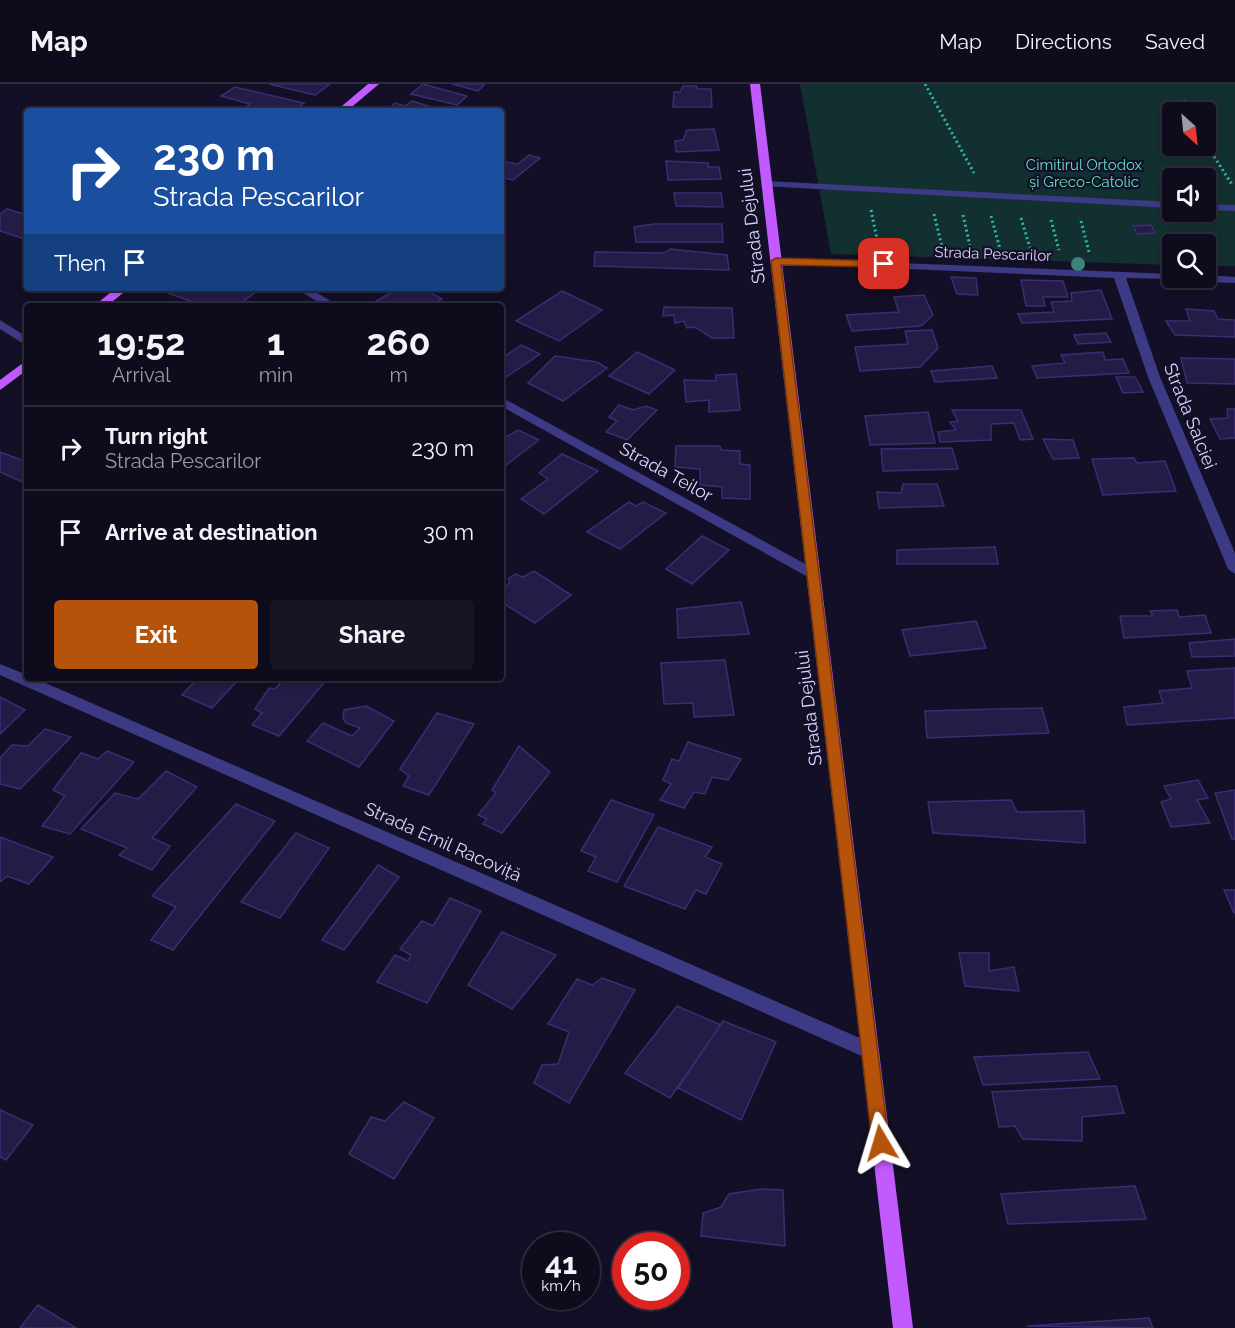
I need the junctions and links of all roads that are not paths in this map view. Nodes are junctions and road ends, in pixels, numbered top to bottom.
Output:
1 (374, 84) edge
2 (754, 84) edge
3 (345, 108) edge
4 (766, 184) junction
5 (1162, 204) edge
6 (1216, 207) edge
7 (1235, 208) edge
8 (776, 261) junction
9 (1119, 274) junction
10 (1162, 276) edge
11 (1216, 279) edge
12 (1235, 280) edge
13 (119, 291) edge
14 (307, 291) edge
15 (104, 303) edge
16 (328, 303) edge
17 (0, 324) edge
18 (24, 340) edge
19 (24, 367) edge
20 (0, 387) edge
21 (504, 403) edge
22 (1235, 569) edge
23 (813, 574) junction
24 (0, 669) edge
25 (24, 680) edge
26 (27, 681) edge
27 (870, 1051) junction
28 (903, 1328) edge

1 - 3 main road
2 - 4 main road, Strada Dejului
4 - 5 street
4 - 8 main road, Strada Dejului
6 - 7 street
8 - 9 street, Strada Pescarilor
8 - 23 main road, Strada Dejului
9 - 10 street, Strada Pescarilor
9 - 22 street, Strada Salciei
11 - 12 street
13 - 15 main road
14 - 16 street
17 - 18 street
19 - 20 main road
21 - 23 street, Strada Teilor
23 - 27 main road, Strada Dejului
24 - 25 street, Strada Emil Racoviță
26 - 27 street, Strada Emil Racoviță
27 - 28 main road, Strada Dejului

